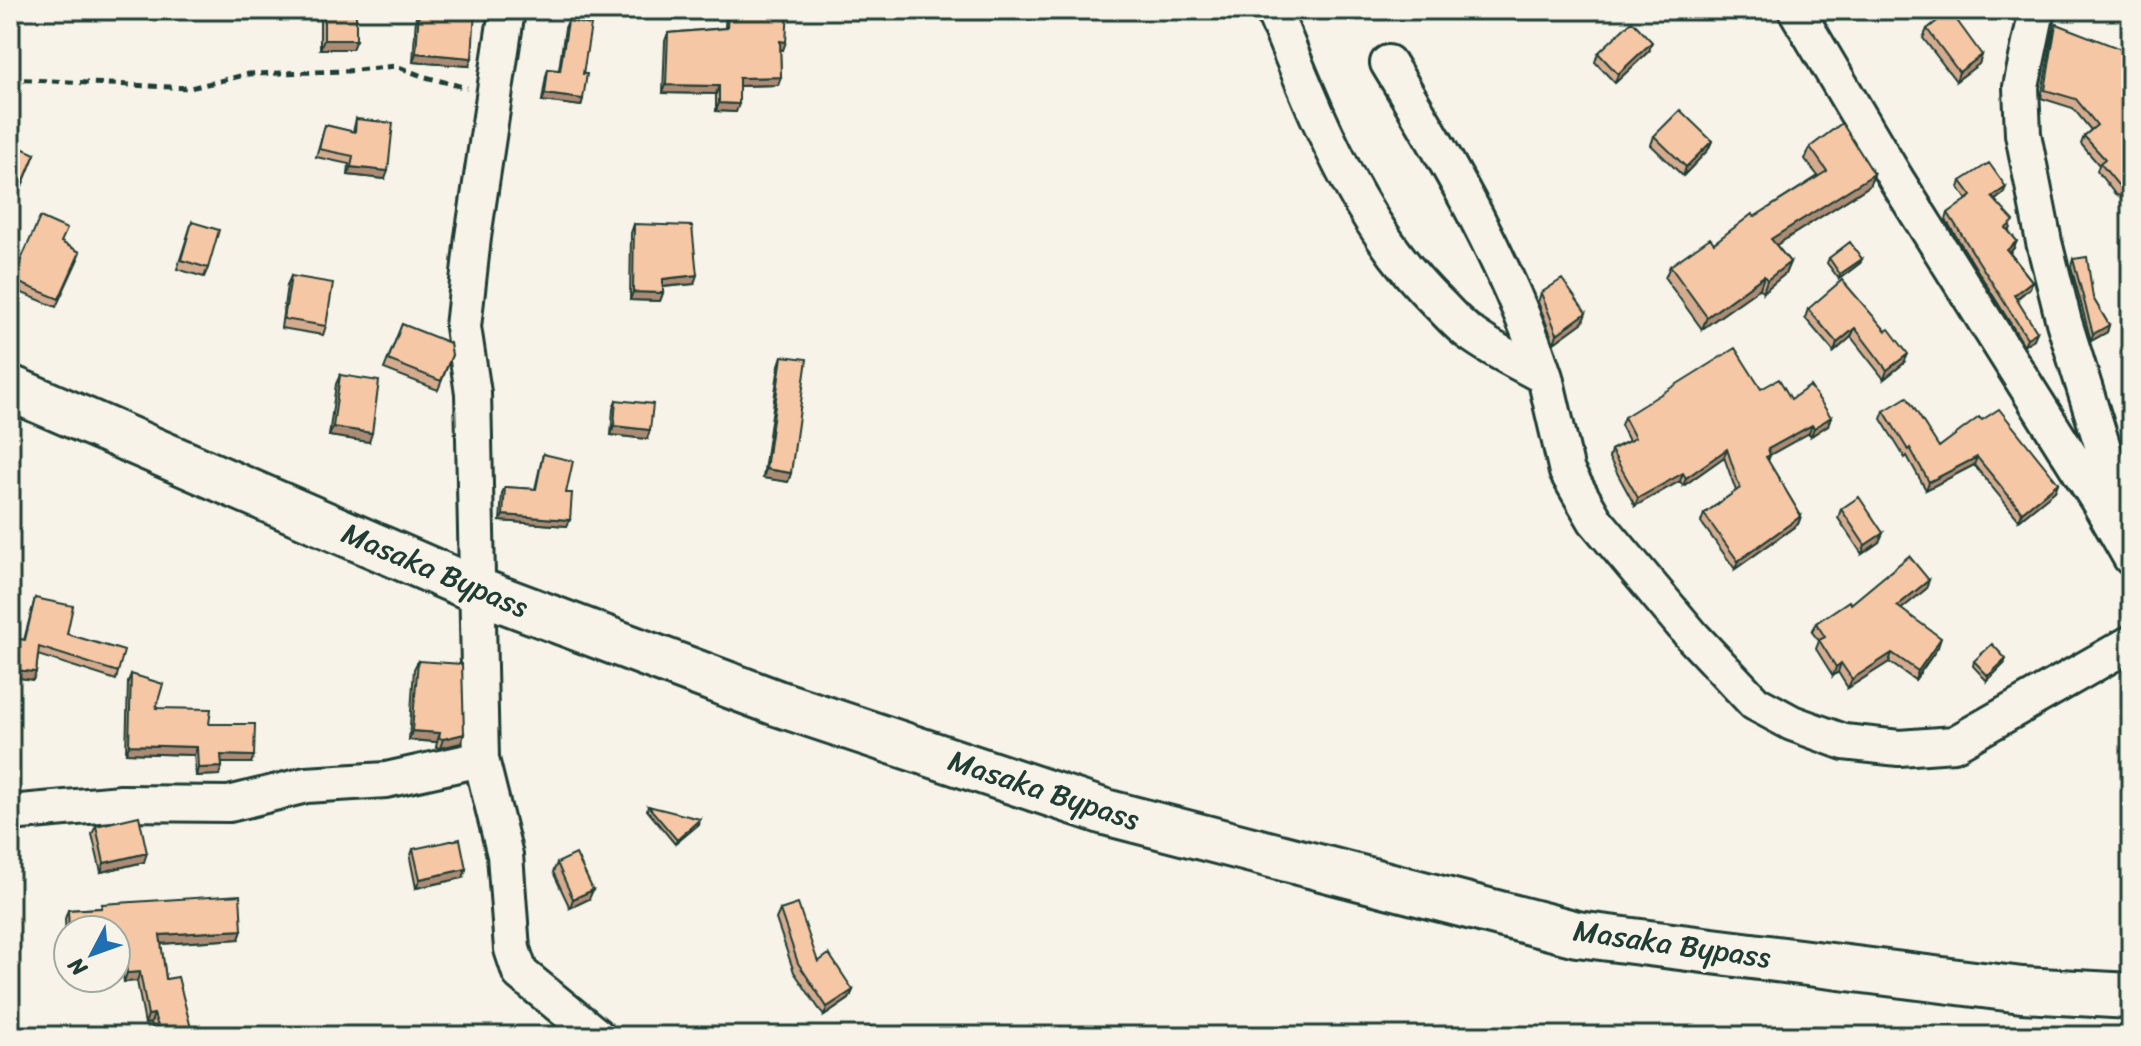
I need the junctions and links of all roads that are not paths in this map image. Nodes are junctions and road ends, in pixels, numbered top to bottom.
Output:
1 (507, 10) edge
2 (1273, 10) edge
3 (1796, 10) edge
4 (2037, 10) edge
5 (1388, 63) dead end
6 (1545, 377) junction
7 (10, 388) edge
8 (2131, 533) edge
9 (2131, 558) edge
10 (479, 591) junction
11 (2131, 643) edge
12 (481, 759) junction
13 (10, 813) edge
14 (2131, 996) edge
15 (597, 1036) edge

1 - 10 street
2 - 6 street
3 - 9 street
4 - 8 street
5 - 6 street
6 - 11 street
7 - 10 highway, Masaka Bypass
10 - 12 street
10 - 14 highway, Masaka Bypass
12 - 13 street
12 - 15 street

